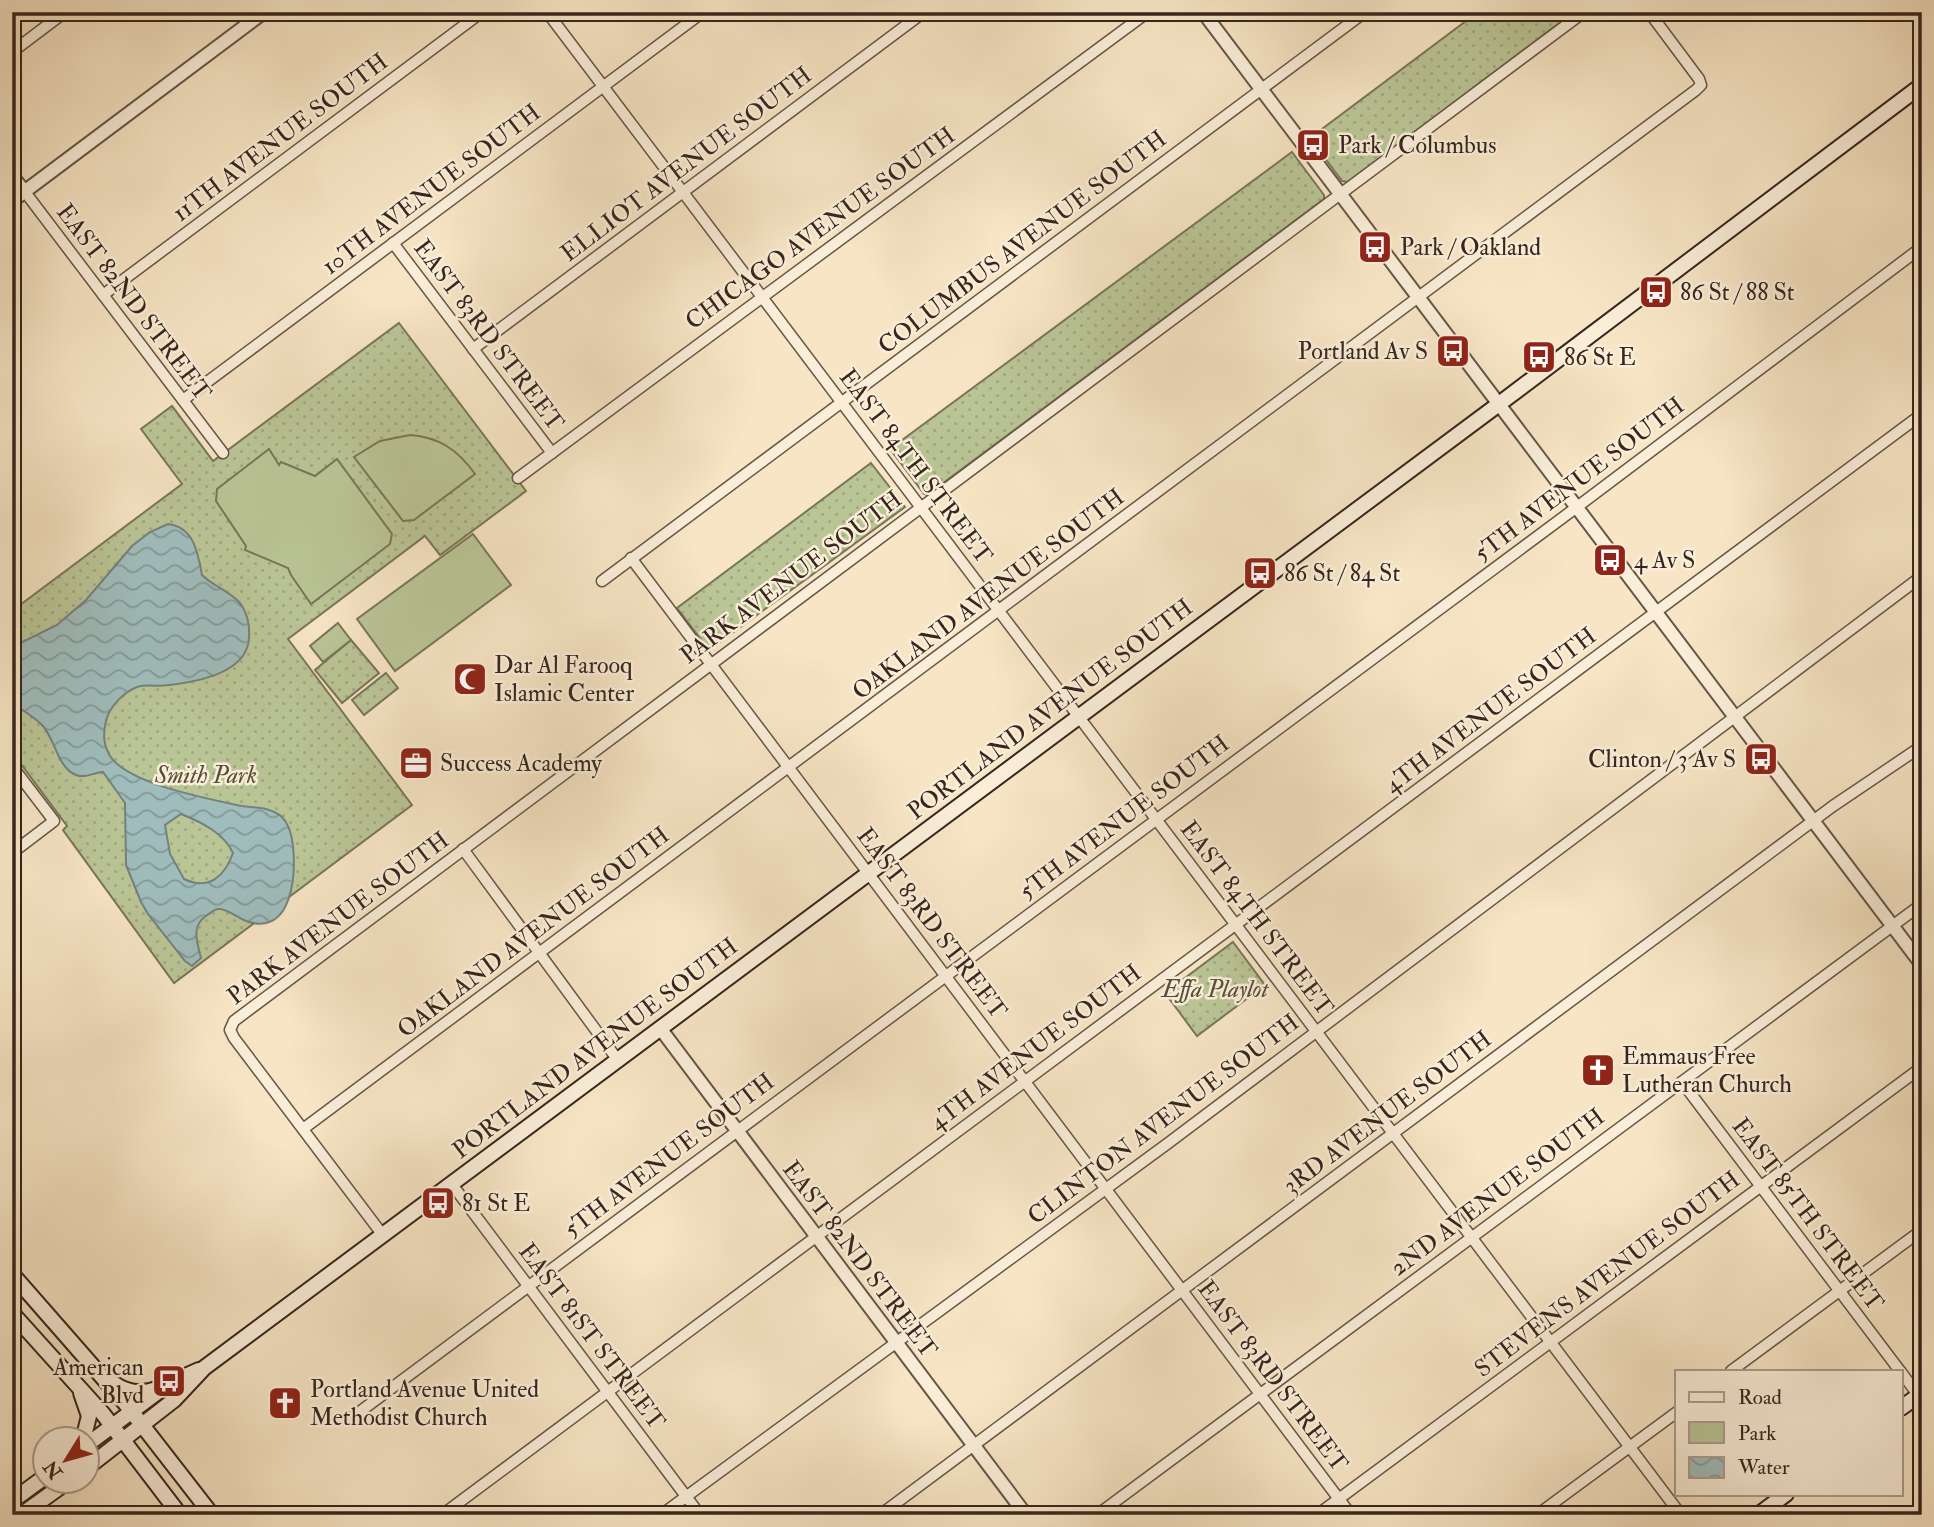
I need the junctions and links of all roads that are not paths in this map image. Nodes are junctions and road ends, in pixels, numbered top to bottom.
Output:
1 (65, 12) edge
2 (264, 12) edge
3 (482, 12) edge
4 (547, 12) edge
5 (703, 12) edge
6 (924, 12) edge
7 (1148, 12) edge
8 (1203, 12) edge
9 (1365, 12) edge
10 (1584, 12) edge
11 (1649, 12) edge
12 (12, 52) edge
13 (603, 87) junction
14 (1920, 89) edge
15 (1262, 90) junction
16 (12, 176) edge
17 (25, 192) junction
18 (683, 192) junction
19 (1341, 194) junction
20 (12, 201) edge
21 (393, 243) junction
22 (1922, 247) edge
23 (103, 295) junction
24 (762, 298) junction
25 (1419, 298) junction
26 (473, 349) junction
27 (183, 400) junction
28 (842, 402) junction
29 (1499, 404) junction
30 (1922, 414) edge
31 (223, 453) dead end
32 (552, 453) junction
33 (518, 478) dead end
34 (921, 507) junction
35 (1577, 507) junction
36 (631, 558) junction
37 (1922, 576) edge
38 (602, 581) dead end
39 (999, 611) junction
40 (1657, 613) junction
41 (710, 663) junction
42 (1079, 716) junction
43 (1734, 716) junction
44 (1922, 746) edge
45 (12, 766) edge
46 (789, 768) junction
47 (1156, 819) junction
48 (1813, 821) junction
49 (463, 849) junction
50 (12, 853) edge
51 (868, 873) junction
52 (1922, 904) edge
53 (1236, 925) junction
54 (1892, 926) junction
55 (538, 953) junction
56 (1922, 965) edge
57 (946, 976) junction
58 (660, 1028) junction
59 (1316, 1031) junction
60 (617, 1059) junction
61 (1922, 1067) edge
62 (1025, 1081) junction
63 (1682, 1082) junction
64 (303, 1129) junction
65 (737, 1130) junction
66 (1393, 1133) junction
67 (451, 1183) junction
68 (1760, 1186) junction
69 (1106, 1189) junction
70 (1922, 1230) edge
71 (382, 1234) junction
72 (816, 1236) junction
73 (1472, 1237) junction
74 (12, 1275) edge
75 (528, 1286) junction
76 (1182, 1290) junction
77 (1840, 1291) junction
78 (12, 1313) edge
79 (1550, 1342) junction
80 (897, 1343) junction
81 (204, 1368) junction
82 (1732, 1370) edge
83 (1900, 1370) edge
84 (100, 1372) junction
85 (1902, 1372) edge
86 (76, 1382) junction
87 (170, 1383) junction
88 (607, 1392) junction
89 (1260, 1394) junction
90 (1921, 1396) edge
91 (1902, 1407) edge
92 (132, 1411) junction
93 (1675, 1413) edge
94 (351, 1419) dead end
95 (86, 1426) edge
96 (112, 1426) junction
97 (143, 1426) junction
98 (102, 1434) edge
99 (124, 1441) junction
100 (974, 1445) junction
101 (1629, 1447) junction
102 (102, 1457) edge
103 (32, 1486) edge
104 (48, 1496) edge
105 (686, 1496) junction
106 (1783, 1496) edge
107 (1339, 1499) junction
108 (12, 1500) edge
109 (22, 1515) edge
110 (180, 1515) edge
111 (212, 1515) edge
112 (442, 1515) edge
113 (661, 1515) edge
114 (700, 1515) edge
115 (880, 1515) edge
116 (1026, 1515) edge
117 (1097, 1515) edge
118 (1317, 1515) edge
119 (1351, 1515) edge
120 (1537, 1515) edge
121 (1681, 1515) edge
122 (1758, 1515) edge

1 - 12 street
2 - 17 street
3 - 23 street, 11TH AVENUE SOUTH
4 - 13 street, EAST 84TH STREET
5 - 13 street, 10TH AVENUE SOUTH
6 - 18 street, ELLIOT AVENUE SOUTH
7 - 24 street, CHICAGO AVENUE SOUTH
8 - 15 street
9 - 15 street, COLUMBUS AVENUE SOUTH
10 - 19 street, PARK AVENUE SOUTH
11 - 25 street, OAKLAND AVENUE SOUTH
13 - 18 street, EAST 84TH STREET
13 - 21 street, 10TH AVENUE SOUTH
14 - 29 main road, PORTLAND AVENUE SOUTH
15 - 19 street
15 - 28 street, COLUMBUS AVENUE SOUTH
16 - 17 street, EAST 82ND STREET
17 - 20 street
17 - 23 street, EAST 82ND STREET
18 - 24 street, EAST 84TH STREET
18 - 26 street, ELLIOT AVENUE SOUTH
19 - 25 street
19 - 34 street, PARK AVENUE SOUTH
21 - 26 street, EAST 83RD STREET
21 - 27 street, 10TH AVENUE SOUTH
22 - 35 street, 5TH AVENUE SOUTH
23 - 27 street, EAST 82ND STREET
24 - 28 street, EAST 84TH STREET
24 - 32 street, CHICAGO AVENUE SOUTH
25 - 29 street
25 - 39 street, OAKLAND AVENUE SOUTH
26 - 32 street, EAST 83RD STREET
27 - 31 street, EAST 82ND STREET
28 - 34 street, EAST 84TH STREET
28 - 36 street, COLUMBUS AVENUE SOUTH
29 - 35 street
29 - 42 main road, PORTLAND AVENUE SOUTH
30 - 40 street, 4TH AVENUE SOUTH
32 - 33 street, CHICAGO AVENUE SOUTH
34 - 39 street, EAST 84TH STREET
34 - 41 street, PARK AVENUE SOUTH
35 - 40 street
35 - 47 street, 5TH AVENUE SOUTH
36 - 38 street, COLUMBUS AVENUE SOUTH
36 - 41 street, EAST 83RD STREET
37 - 43 street, CLINTON AVENUE SOUTH
39 - 42 street, EAST 84TH STREET
39 - 46 street, OAKLAND AVENUE SOUTH
40 - 43 street
40 - 53 street, 4TH AVENUE SOUTH
41 - 46 street, EAST 83RD STREET
41 - 49 street, PARK AVENUE SOUTH
42 - 47 street, EAST 84TH STREET
42 - 51 main road, PORTLAND AVENUE SOUTH
43 - 48 street
43 - 59 street, CLINTON AVENUE SOUTH
44 - 48 street, 3RD AVENUE SOUTH
45 - 50 street
46 - 51 street, EAST 83RD STREET
46 - 55 street, OAKLAND AVENUE SOUTH
47 - 53 street, EAST 84TH STREET
47 - 57 street, 5TH AVENUE SOUTH
48 - 54 street
48 - 66 street, 3RD AVENUE SOUTH
49 - 55 street
49 - 64 street, PARK AVENUE SOUTH
51 - 57 street, EAST 83RD STREET
51 - 58 main road, PORTLAND AVENUE SOUTH
52 - 54 street, 2ND AVENUE SOUTH
53 - 59 street, EAST 84TH STREET
53 - 62 street, 4TH AVENUE SOUTH
54 - 56 street
54 - 63 street, 2ND AVENUE SOUTH
55 - 60 street
55 - 64 street, OAKLAND AVENUE SOUTH
57 - 62 street, EAST 83RD STREET
57 - 65 street, 5TH AVENUE SOUTH
58 - 60 main road, PORTLAND AVENUE SOUTH
58 - 65 street, EAST 82ND STREET
59 - 66 street, EAST 84TH STREET
59 - 69 street, CLINTON AVENUE SOUTH
60 - 67 main road, PORTLAND AVENUE SOUTH
61 - 68 street, STEVENS AVENUE SOUTH
62 - 69 street, EAST 83RD STREET
62 - 72 street, 4TH AVENUE SOUTH
63 - 68 street, EAST 85TH STREET
63 - 73 street, 2ND AVENUE SOUTH
64 - 71 street
65 - 72 street, EAST 82ND STREET
65 - 75 street, 5TH AVENUE SOUTH
66 - 73 street, EAST 84TH STREET
66 - 76 street, 3RD AVENUE SOUTH
67 - 71 main road, PORTLAND AVENUE SOUTH
67 - 75 street, EAST 81ST STREET
68 - 77 street, EAST 85TH STREET
68 - 79 street, STEVENS AVENUE SOUTH
69 - 76 street, EAST 83RD STREET
69 - 80 street, CLINTON AVENUE SOUTH
70 - 77 street
71 - 81 main road, PORTLAND AVENUE SOUTH
72 - 80 street, EAST 82ND STREET
72 - 88 street, 4TH AVENUE SOUTH
73 - 79 street, EAST 84TH STREET
73 - 89 street, 2ND AVENUE SOUTH
74 - 84 main road
75 - 88 street, EAST 81ST STREET
75 - 94 street, 5TH AVENUE SOUTH
76 - 89 street, EAST 83RD STREET
76 - 100 street, 3RD AVENUE SOUTH
77 - 82 street
77 - 83 street, EAST 85TH STREET
78 - 86 main road
79 - 101 street, EAST 84TH STREET
79 - 107 street, STEVENS AVENUE SOUTH
80 - 100 street, EAST 82ND STREET
80 - 105 street, CLINTON AVENUE SOUTH
81 - 87 main road, PORTLAND AVENUE SOUTH
81 - 97 main road, PORTLAND AVENUE SOUTH
84 - 87 main road
84 - 92 main road
85 - 90 street, EAST 85TH STREET
86 - 95 main road
86 - 96 main road
87 - 92 main road, PORTLAND AVENUE SOUTH
88 - 105 street, EAST 81ST STREET
88 - 112 street, 4TH AVENUE SOUTH
89 - 107 street, EAST 83RD STREET
89 - 117 street, 2ND AVENUE SOUTH
90 - 91 main road
92 - 96 main road, PORTLAND AVENUE SOUTH
92 - 97 main road
93 - 101 street
96 - 98 main road, PORTLAND AVENUE SOUTH
96 - 99 main road
97 - 99 main road, PORTLAND AVENUE SOUTH
97 - 111 main road
99 - 102 main road, PORTLAND AVENUE SOUTH
99 - 110 main road
100 - 115 street, 3RD AVENUE SOUTH
100 - 116 street, EAST 82ND STREET
101 - 120 street
101 - 121 street, EAST 84TH STREET
103 - 108 main road
104 - 109 main road
105 - 113 street, CLINTON AVENUE SOUTH
105 - 114 street, EAST 81ST STREET
106 - 122 main road
107 - 118 street, STEVENS AVENUE SOUTH
107 - 119 street, EAST 83RD STREET

